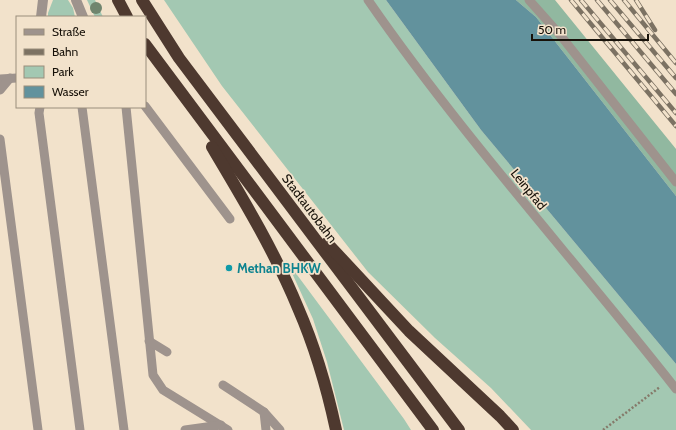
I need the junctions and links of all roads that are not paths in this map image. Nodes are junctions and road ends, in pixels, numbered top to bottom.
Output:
1 (43, 0) edge
2 (76, 0) edge
3 (118, 0) edge
4 (142, 0) edge
5 (368, 0) edge
6 (529, 0) edge
7 (41, 16) edge
8 (83, 16) edge
9 (126, 16) edge
10 (146, 45) edge
11 (13, 78) edge
12 (0, 79) edge
13 (0, 90) edge
14 (182, 96) junction
15 (146, 107) edge
16 (40, 108) edge
17 (82, 108) edge
18 (126, 108) edge
19 (0, 139) edge
20 (676, 182) edge
21 (286, 199) junction
22 (230, 219) dead end
23 (149, 341) junction
24 (167, 352) dead end
25 (223, 385) dead end
26 (676, 389) edge
27 (264, 412) junction
28 (224, 428) edge
29 (38, 430) edge
30 (80, 430) edge
31 (124, 430) edge
32 (185, 430) edge
33 (266, 430) edge
34 (280, 430) edge
35 (336, 430) edge
36 (433, 430) edge
37 (459, 430) edge
38 (513, 430) edge

1 - 7 street
2 - 8 street
3 - 9 highway
4 - 21 highway, Stadtautobahn
5 - 26 lane, Leinpfad
6 - 20 lane
10 - 14 highway
11 - 12 lane
11 - 13 lane
14 - 35 highway
14 - 36 highway
15 - 22 lane
16 - 30 lane
17 - 31 lane
18 - 23 lane
19 - 29 lane
21 - 37 highway, Stadtautobahn
21 - 38 highway
23 - 24 lane
23 - 28 lane
25 - 27 lane
27 - 33 lane
27 - 34 lane
28 - 32 lane

